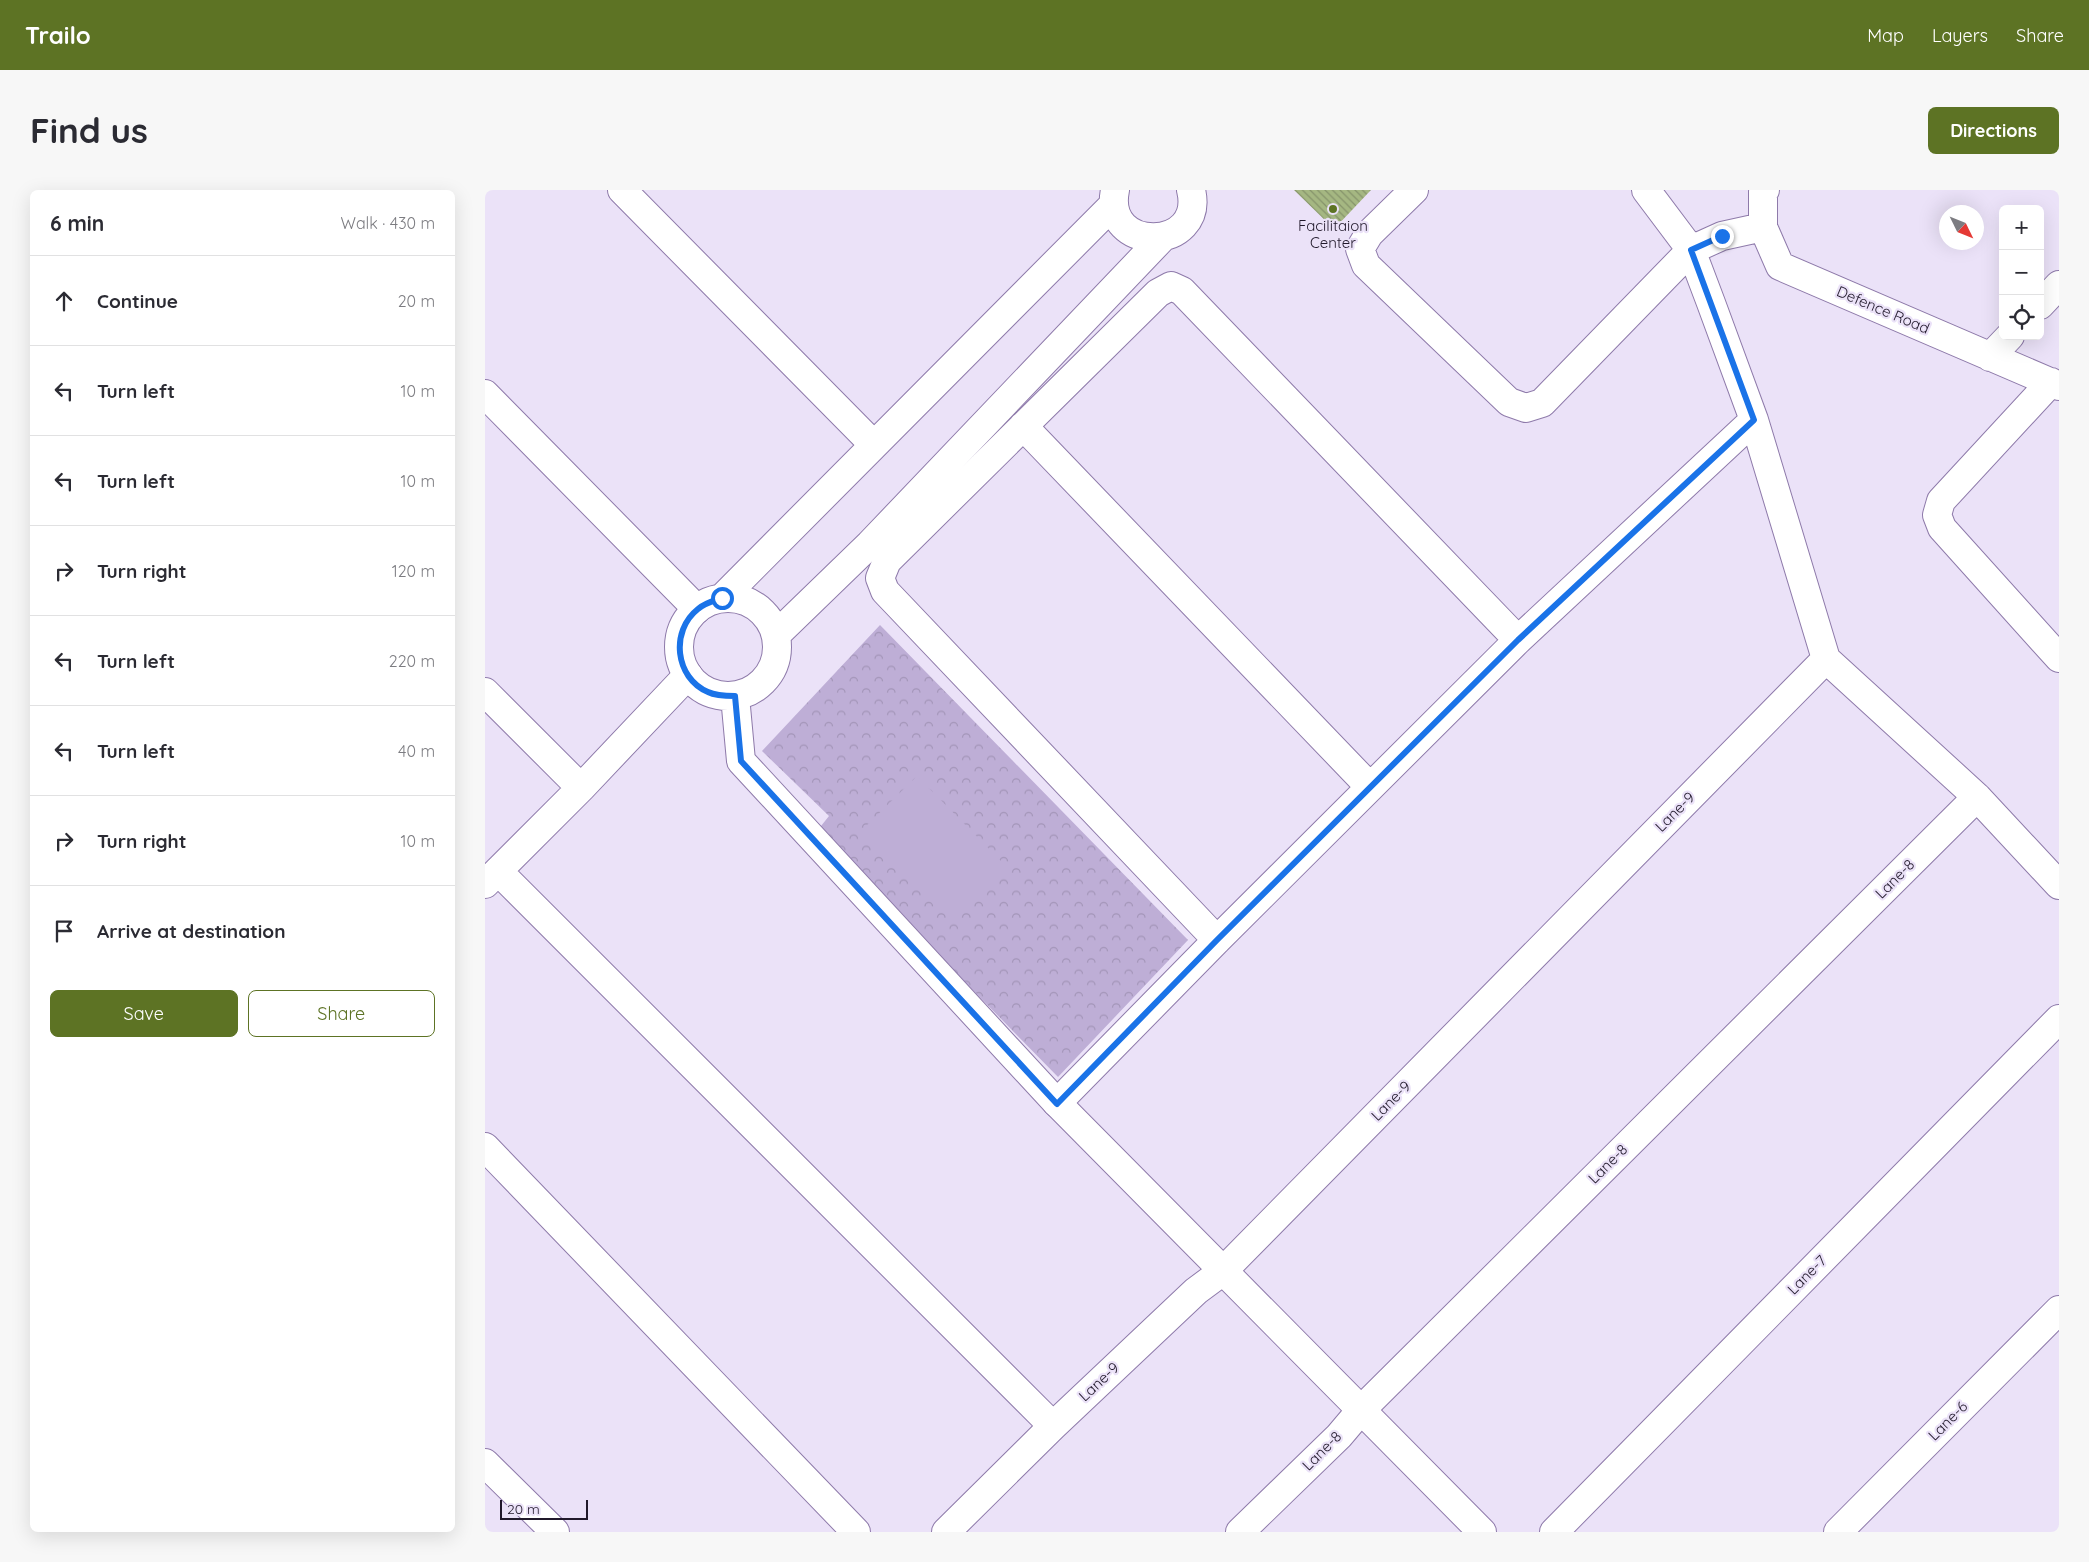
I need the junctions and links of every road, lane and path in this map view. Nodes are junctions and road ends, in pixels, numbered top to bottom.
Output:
1 (622, 190) edge
2 (1191, 190) edge
3 (1414, 190) edge
4 (1646, 190) edge
5 (1765, 190) edge
6 (1115, 197) edge
7 (1763, 227) junction
8 (1162, 238) junction
9 (1691, 250) junction
10 (2059, 285) edge
11 (2044, 301) edge
12 (2006, 340) edge
13 (1990, 357) junction
14 (2055, 384) edge
15 (485, 394) edge
16 (1754, 420) junction
17 (1023, 426) junction
18 (873, 444) junction
19 (722, 598) junction
20 (697, 609) junction
21 (776, 635) junction
22 (1518, 640) junction
23 (2059, 658) edge
24 (1826, 659) junction
25 (688, 675) junction
26 (485, 692) edge
27 (735, 696) junction
28 (1370, 787) junction
29 (581, 788) junction
30 (1977, 797) junction
31 (491, 878) edge
32 (2059, 885) edge
33 (1217, 940) junction
34 (2059, 1019) edge
35 (1057, 1104) junction
36 (485, 1147) edge
37 (1223, 1271) junction
38 (2059, 1310) edge
39 (1361, 1410) junction
40 (1053, 1426) junction
41 (485, 1463) edge
42 (555, 1532) edge
43 (856, 1532) edge
44 (946, 1532) edge
45 (1240, 1532) edge
46 (1482, 1532) edge
47 (1554, 1532) edge
48 (1838, 1532) edge

1 - 18 street
2 - 8 street
3 - 9 street
4 - 9 street
5 - 7 street, Defence Road
6 - 8 street
6 - 18 street
7 - 9 street
7 - 13 street, Defence Road
8 - 21 street
9 - 16 street
10 - 11 street
12 - 13 street
13 - 14 street, Defence Road
14 - 23 street
15 - 20 street
16 - 22 street
16 - 24 street
17 - 22 street
17 - 28 street
17 - 33 street
18 - 19 street
19 - 20 street
19 - 21 street
20 - 25 street
21 - 27 street
22 - 28 street
24 - 30 street
24 - 37 street, Lane-9
25 - 27 street
25 - 29 street
26 - 29 street
27 - 35 street
28 - 33 street
29 - 31 street
30 - 32 street
30 - 39 street, Lane-8
31 - 40 street
33 - 35 street
34 - 47 street, Lane-7
35 - 37 street
36 - 43 street
37 - 39 street
37 - 40 street, Lane-9
38 - 48 street, Lane-6
39 - 45 street, Lane-8
39 - 46 street
40 - 44 street, Lane-9
41 - 42 street

